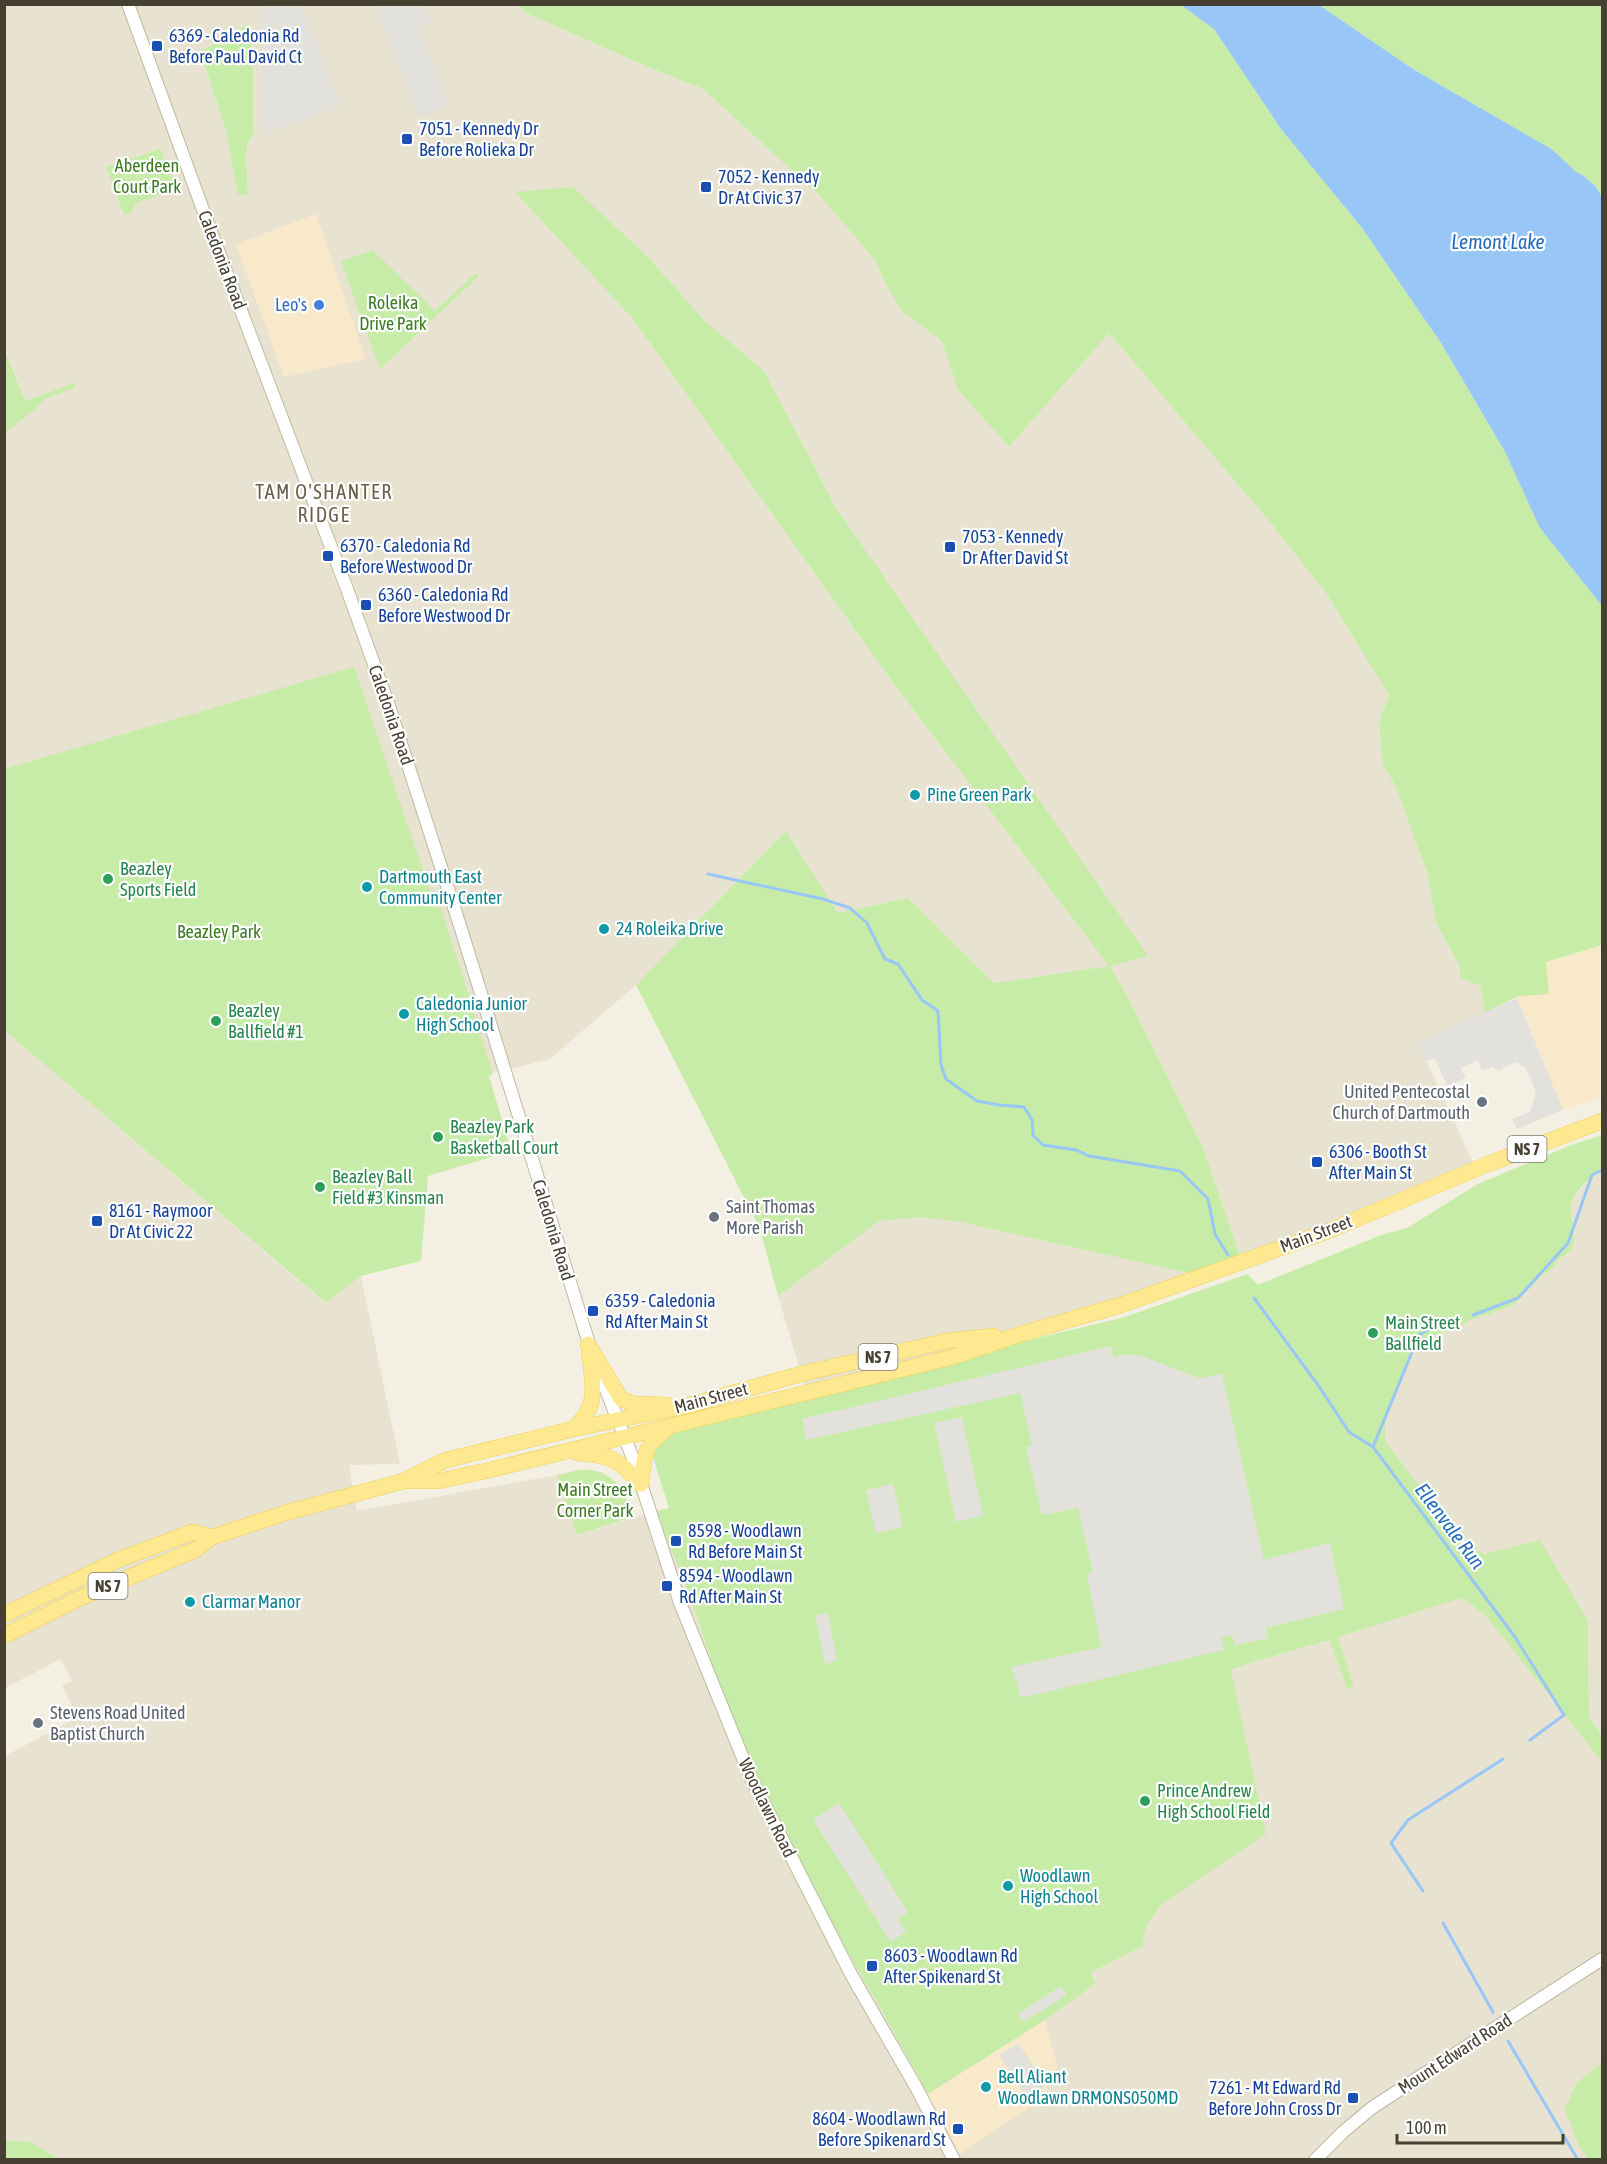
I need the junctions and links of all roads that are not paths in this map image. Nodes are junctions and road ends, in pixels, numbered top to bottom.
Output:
1 (128, 4) edge
2 (1602, 1121) edge
3 (1024, 1333) junction
4 (588, 1344) junction
5 (686, 1406) junction
6 (618, 1421) junction
7 (674, 1424) junction
8 (573, 1429) junction
9 (624, 1437) junction
10 (566, 1452) junction
11 (404, 1481) junction
12 (641, 1484) junction
13 (212, 1537) junction
14 (4, 1616) edge
15 (4, 1636) edge
16 (1602, 1959) edge
17 (954, 2160) edge
18 (1315, 2160) edge

1 - 4 street, Caledonia Road
2 - 3 main road, Main Street / NS 7
3 - 5 main road, Main Street / NS 7
3 - 7 main road, Main Street / NS 7
4 - 5 main road
4 - 6 street, Caledonia Road
4 - 8 main road
5 - 6 main road, Main Street / NS 7
6 - 8 main road, Main Street / NS 7
6 - 9 street, Caledonia Road
7 - 9 main road, Main Street / NS 7
7 - 12 main road
8 - 11 main road, Main Street / NS 7
9 - 10 main road, Main Street / NS 7
9 - 12 street, Woodlawn Road
10 - 11 main road, Main Street / NS 7
10 - 12 main road
11 - 13 main road, Main Street / NS 7
12 - 17 street, Woodlawn Road
13 - 14 main road, Main Street / NS 7
13 - 15 main road, Main Street / NS 7
16 - 18 street, Mount Edward Road

